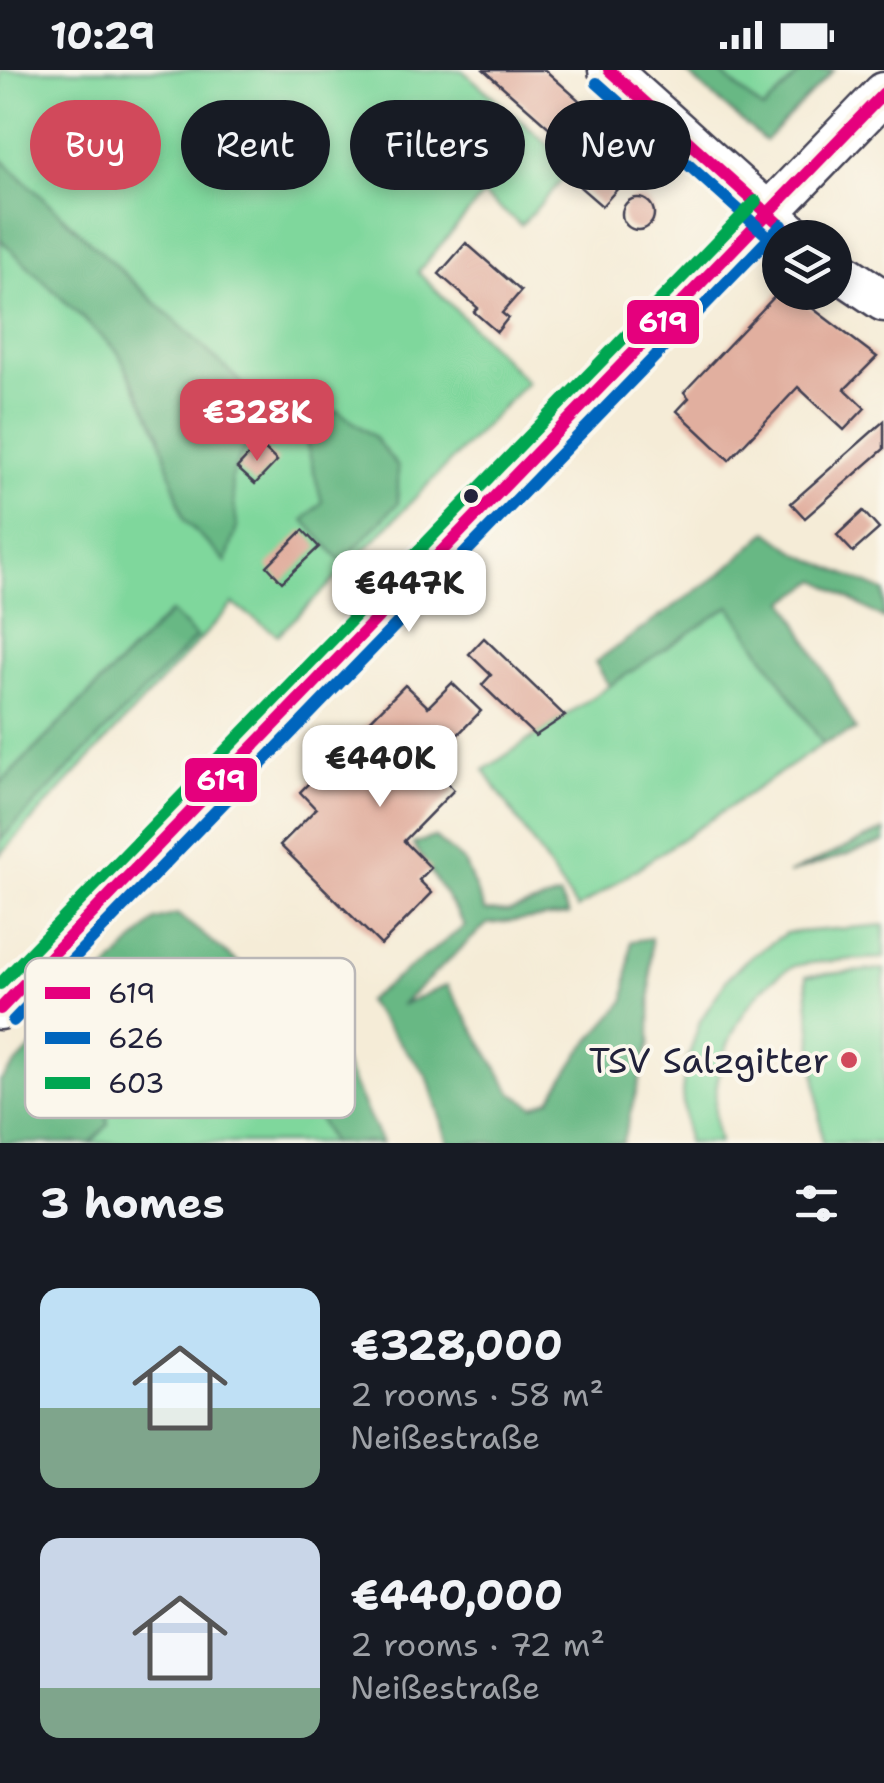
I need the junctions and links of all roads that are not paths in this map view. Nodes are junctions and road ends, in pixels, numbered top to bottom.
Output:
1 (609, 70) edge
2 (884, 94) edge
3 (776, 220) edge
4 (786, 220) edge
5 (762, 245) edge
6 (852, 279) edge
7 (884, 300) edge
8 (51, 958) edge
9 (25, 984) edge
10 (0, 1009) edge

1 - 3 street
2 - 4 street
5 - 8 street
6 - 7 street
9 - 10 street

